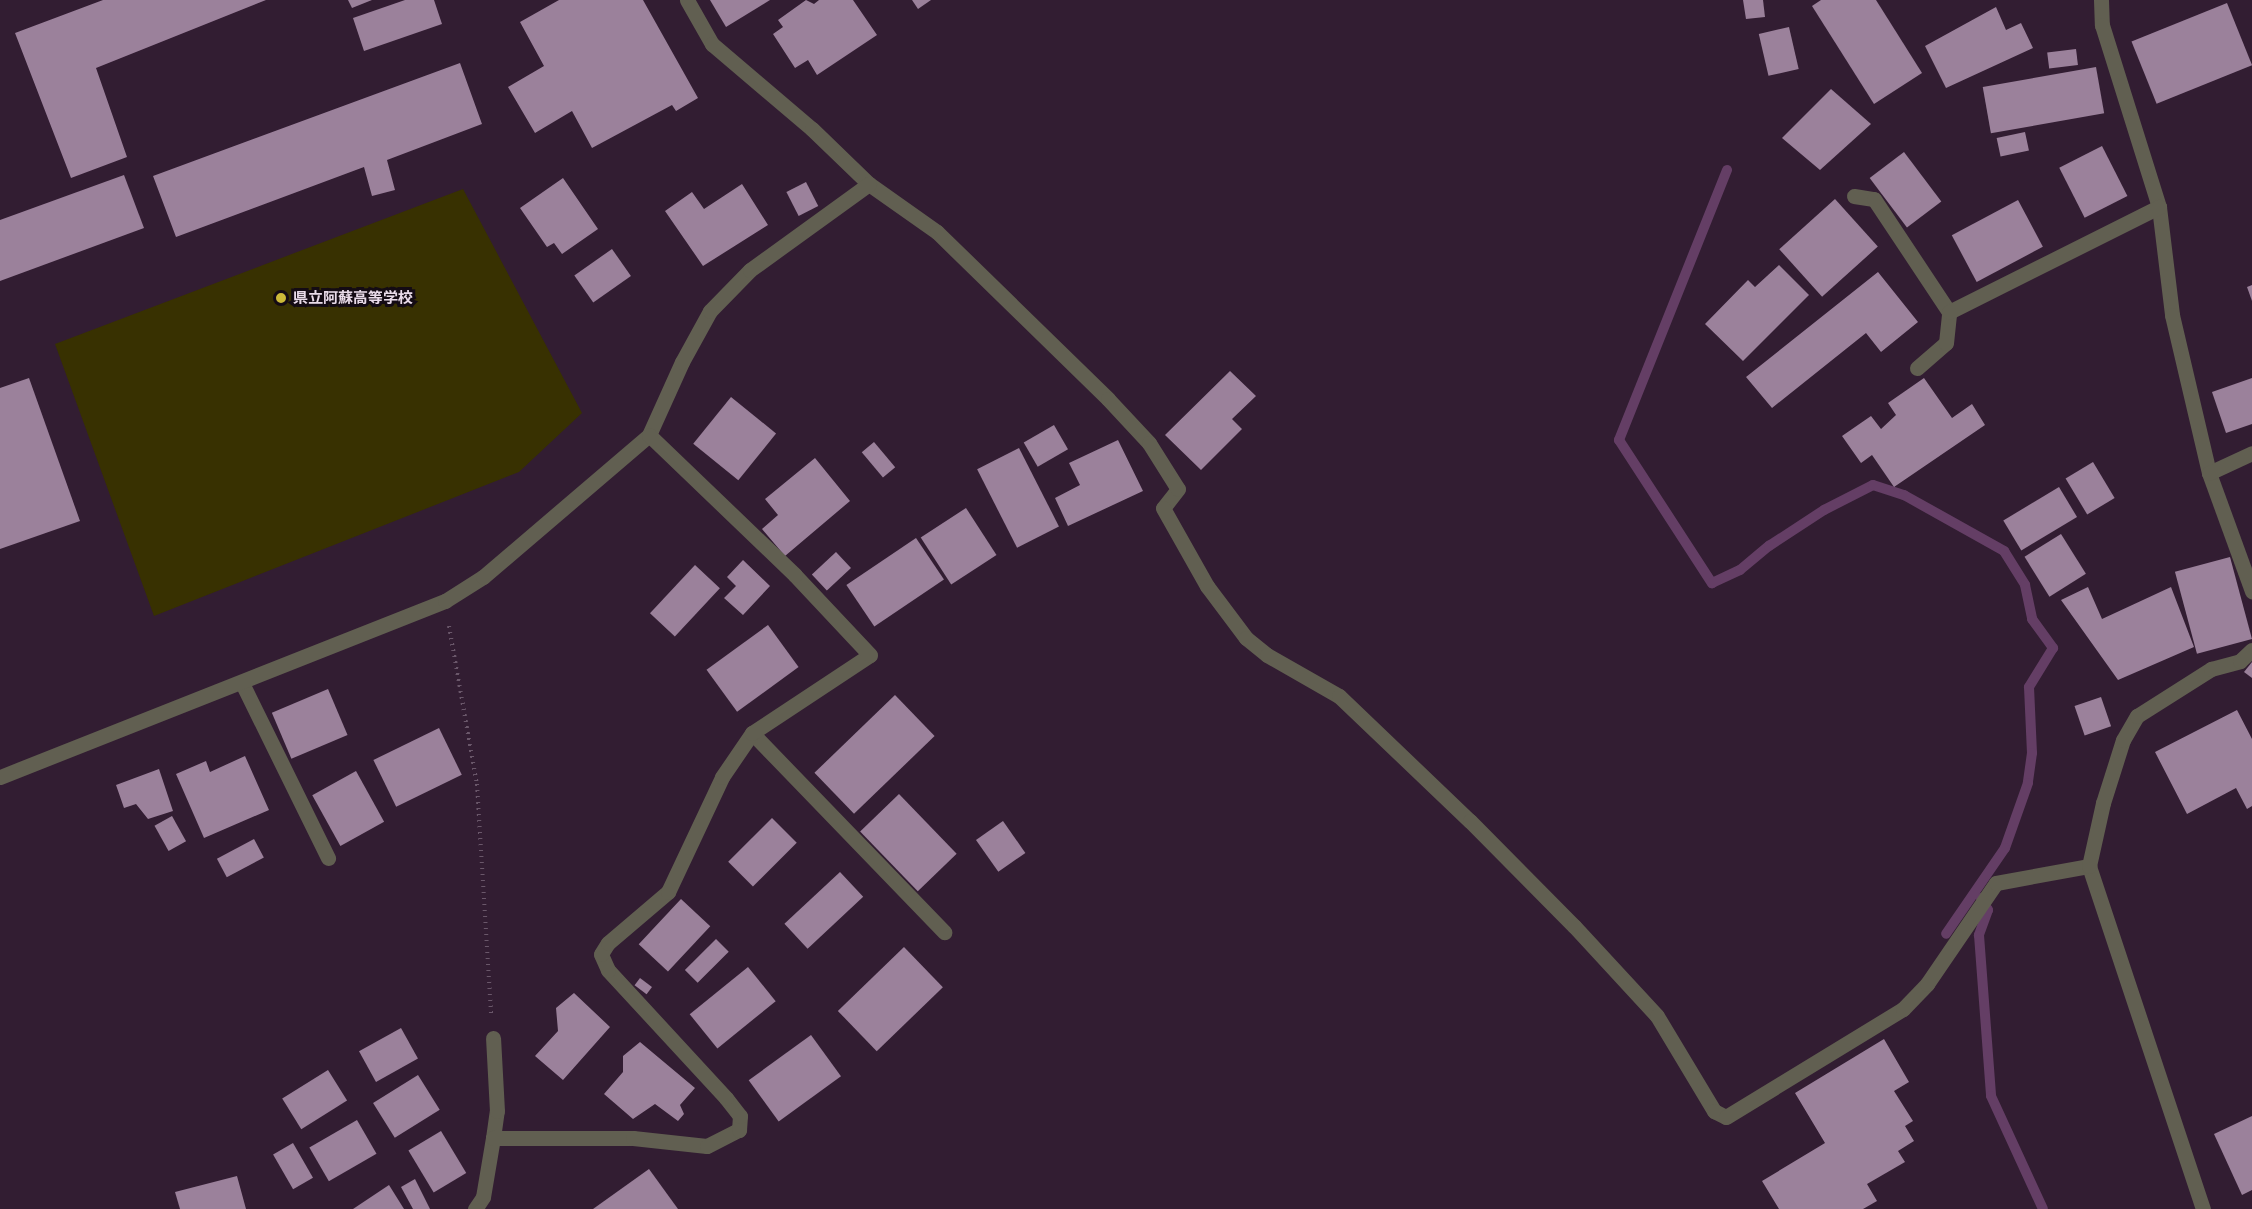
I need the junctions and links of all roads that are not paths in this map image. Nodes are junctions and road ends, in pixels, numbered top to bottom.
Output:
1 (687, 0) edge
2 (2101, 0) edge
3 (869, 184) junction
4 (1854, 196) dead end
5 (2159, 207) junction
6 (1949, 312) junction
7 (1917, 368) dead end
8 (649, 435) junction
9 (2252, 453) edge
10 (2209, 472) junction
11 (2252, 591) edge
12 (2252, 650) edge
13 (242, 683) junction
14 (752, 733) junction
15 (0, 777) edge
16 (328, 858) dead end
17 (2089, 866) junction
18 (944, 932) dead end
19 (493, 1038) road end
20 (493, 1138) junction
21 (475, 1209) edge
22 (2203, 1209) edge

1 - 3 street
2 - 5 street
3 - 8 street
3 - 17 street
4 - 6 street
5 - 6 street
5 - 10 street
6 - 7 street
8 - 13 street
8 - 14 street
9 - 10 street
10 - 11 street
12 - 17 street
13 - 15 street
13 - 16 street
14 - 18 street
14 - 20 street
17 - 22 street
19 - 20 street
20 - 21 street

